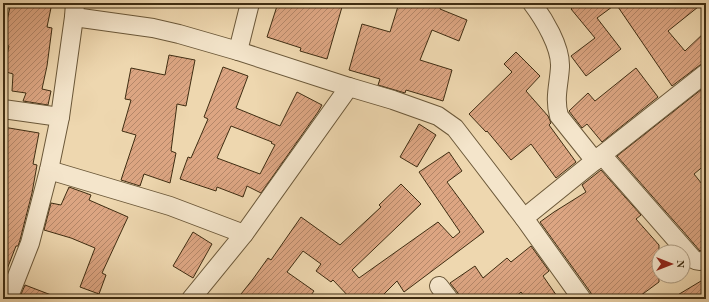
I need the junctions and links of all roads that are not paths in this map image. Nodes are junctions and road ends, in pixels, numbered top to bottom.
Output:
1 (250, 3) edge
2 (532, 3) edge
3 (74, 10) edge
4 (238, 51) junction
5 (706, 73) edge
6 (349, 87) junction
7 (3, 109) edge
8 (60, 117) junction
9 (598, 158) junction
10 (49, 170) junction
11 (524, 218) junction
12 (244, 234) junction
13 (706, 259) edge
14 (8, 299) edge
15 (191, 299) edge
16 (582, 299) edge

1 - 4 street
2 - 9 street
3 - 4 street
3 - 8 street
4 - 6 street
5 - 9 street
6 - 11 street
6 - 12 street
7 - 8 street
8 - 10 street
9 - 11 street
9 - 13 street
10 - 12 street
10 - 14 street
11 - 16 street
12 - 15 street

